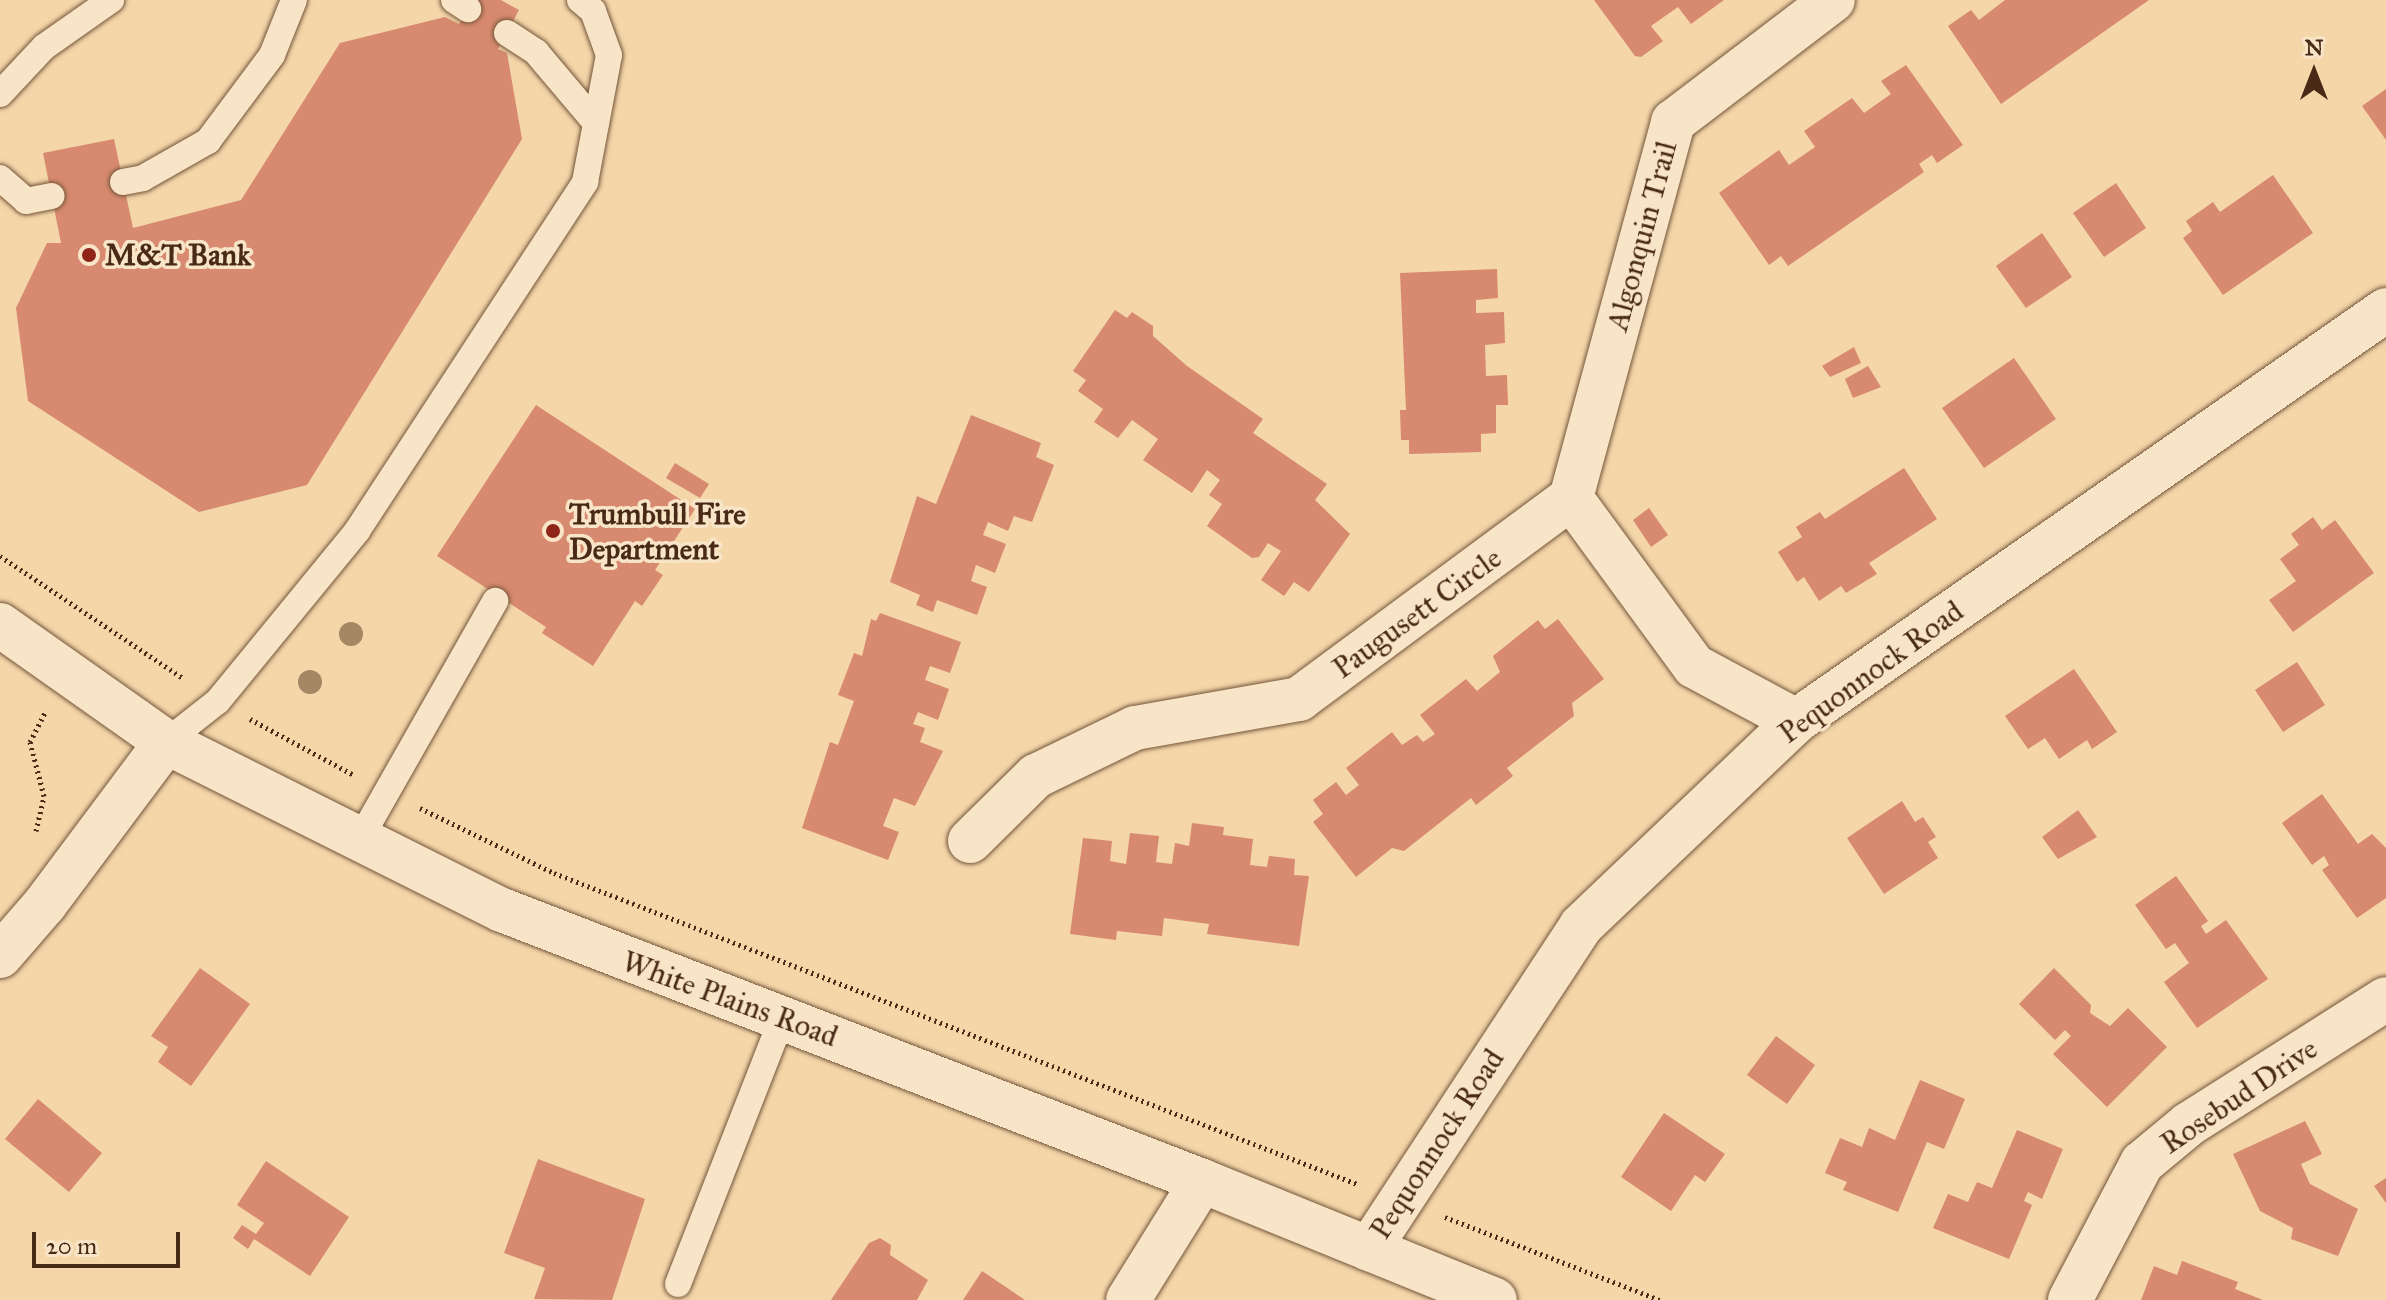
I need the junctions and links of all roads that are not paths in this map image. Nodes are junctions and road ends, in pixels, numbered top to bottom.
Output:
1 (111, 0) edge
2 (294, 0) edge
3 (580, 0) edge
4 (1833, 0) edge
5 (507, 33) dead end
6 (0, 94) edge
7 (596, 123) junction
8 (0, 178) edge
9 (123, 182) dead end
10 (52, 196) dead end
11 (2386, 310) edge
12 (1571, 498) junction
13 (495, 601) dead end
14 (0, 625) edge
15 (1796, 721) junction
16 (166, 742) junction
17 (360, 839) junction
18 (970, 841) dead end
19 (0, 956) edge
20 (2386, 999) edge
21 (782, 1018) junction
22 (1202, 1181) junction
23 (1369, 1249) junction
24 (678, 1284) dead end
25 (1128, 1300) edge
26 (1495, 1300) edge
27 (2070, 1300) edge

1 - 6 lane
2 - 9 lane
3 - 7 lane
4 - 12 street, Algonquin Trail
5 - 7 lane
7 - 16 lane
8 - 10 lane
11 - 15 street, Pequonnock Road
12 - 15 street
12 - 18 street, Paugusett Circle
13 - 17 lane
14 - 16 street, White Plains Road
15 - 23 street, Pequonnock Road
16 - 17 street, White Plains Road
16 - 19 street
17 - 21 street, White Plains Road
20 - 27 street, Rosebud Drive
21 - 22 street, White Plains Road
21 - 24 lane
22 - 23 street, White Plains Road
22 - 25 street
23 - 26 street, White Plains Road

